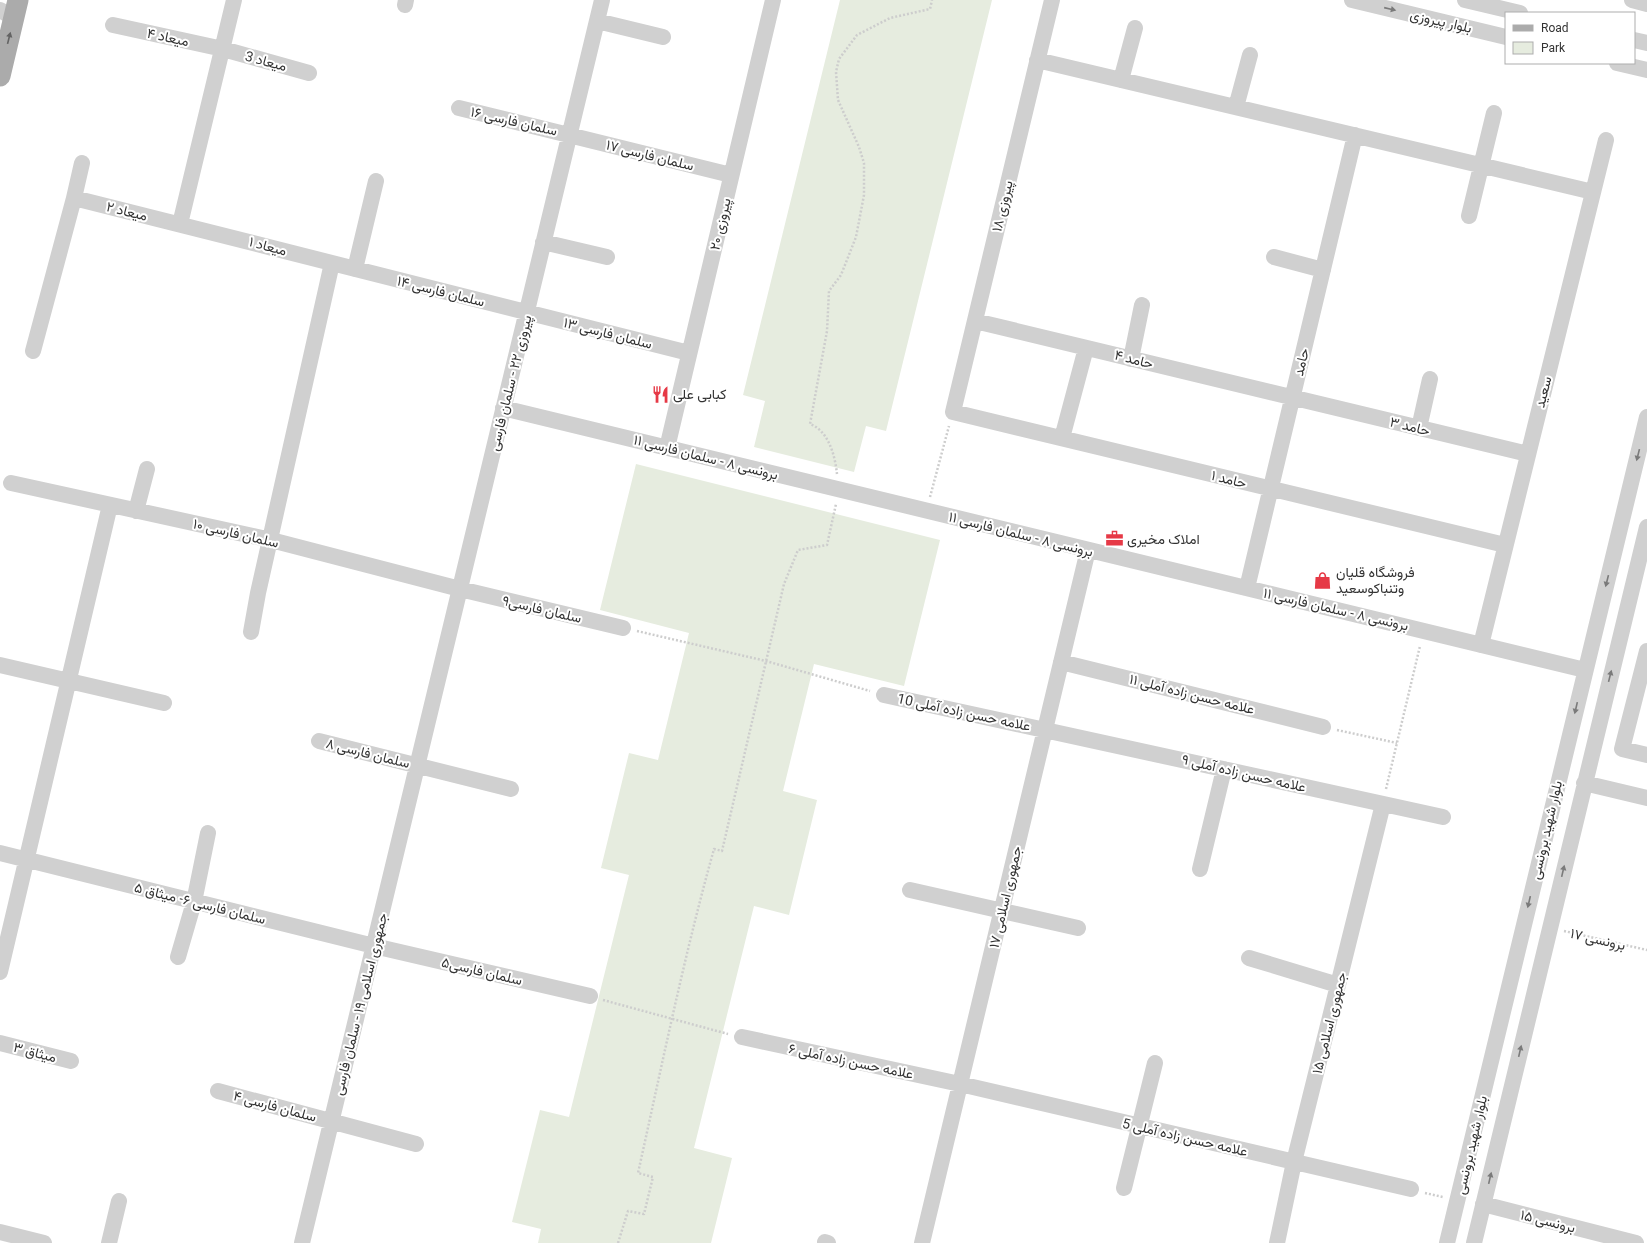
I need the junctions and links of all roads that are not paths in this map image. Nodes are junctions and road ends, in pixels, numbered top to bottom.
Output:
1 (234, 0) edge
2 (602, 0) edge
3 (773, 0) edge
4 (1052, 0) edge
5 (1352, 0) edge
6 (1465, 0) edge
7 (1632, 0) edge
8 (1647, 4) edge
9 (8, 11) edge
10 (1516, 12) edge
11 (597, 21) junction
12 (113, 25) dead end
13 (1135, 28) dead end
14 (663, 37) dead end
15 (1505, 37) edge
16 (1635, 40) edge
17 (1647, 43) edge
18 (223, 49) junction
19 (1250, 55) dead end
20 (1037, 60) junction
21 (1621, 64) edge
22 (1647, 70) edge
23 (309, 73) dead end
24 (0, 76) edge
25 (1121, 80) junction
26 (1236, 107) junction
27 (459, 108) dead end
28 (1494, 113) dead end
29 (569, 135) junction
30 (1355, 135) junction
31 (1606, 140) dead end
32 (82, 163) dead end
33 (1482, 165) junction
34 (731, 175) junction
35 (376, 181) dead end
36 (1593, 192) junction
37 (74, 198) junction
38 (1469, 216) dead end
39 (180, 224) junction
40 (543, 242) junction
41 (607, 257) dead end
42 (1274, 257) dead end
43 (332, 263) junction
44 (355, 269) junction
45 (1323, 270) junction
46 (1142, 305) dead end
47 (527, 312) junction
48 (975, 321) junction
49 (1086, 348) junction
50 (33, 351) dead end
51 (689, 353) junction
52 (1131, 359) junction
53 (1430, 379) dead end
54 (1293, 398) junction
55 (503, 408) junction
56 (953, 412) joint
57 (1647, 417) edge
58 (1419, 428) junction
59 (1062, 438) junction
60 (667, 448) junction
61 (1528, 454) junction
62 (146, 469) dead end
63 (11, 483) dead end
64 (1271, 489) junction
65 (110, 505) junction
66 (136, 511) junction
67 (1647, 527) edge
68 (271, 540) junction
69 (1505, 545) junction
70 (1088, 550) junction
71 (1247, 588) junction
72 (460, 589) junction
73 (623, 628) road end
74 (251, 632) dead end
75 (1481, 645) junction
76 (1647, 651) edge
77 (1061, 662) junction
78 (0, 665) edge
79 (1585, 670) junction
80 (68, 681) junction
81 (884, 695) road end
82 (164, 703) dead end
83 (1324, 726) road end
84 (1045, 729) junction
85 (320, 740) dead end
86 (1647, 755) edge
87 (417, 766) junction
88 (1224, 769) junction
89 (1584, 783) junction
90 (511, 789) dead end
91 (1647, 798) edge
92 (1383, 804) junction
93 (1443, 817) dead end
94 (208, 833) dead end
95 (0, 853) edge
96 (26, 861) junction
97 (1200, 869) dead end
98 (910, 890) dead end
99 (194, 902) junction
100 (1002, 909) junction
101 (1078, 928) dead end
102 (374, 946) junction
103 (178, 958) dead end
104 (1249, 958) dead end
105 (0, 972) edge
106 (1338, 985) junction
107 (590, 996) road end
108 (742, 1037) road end
109 (0, 1043) edge
110 (71, 1061) dead end
111 (1155, 1063) dead end
112 (960, 1084) junction
113 (218, 1091) dead end
114 (332, 1121) junction
115 (1140, 1126) junction
116 (416, 1144) dead end
117 (1294, 1162) junction
118 (1124, 1188) dead end
119 (1411, 1190) road end
120 (119, 1201) dead end
121 (1483, 1204) junction
122 (0, 1232) edge
123 (44, 1243) edge
124 (110, 1243) edge
125 (302, 1243) edge
126 (922, 1243) edge
127 (1277, 1243) edge
128 (1447, 1243) edge
129 (1474, 1243) edge
130 (1636, 1243) edge

1 - 18 street
2 - 11 street, پیروزی ۲۲ - سلمان فارسی
3 - 34 street, پیروزی ۲۰
4 - 20 street, پیروزی ۱۸
5 -> 15 street, بلوار پیروزی
6 - 10 street, بلوار پیروزی
7 - 8 street
24 -> 9 main road
11 - 14 street
11 - 29 street, پیروزی ۲۲ - سلمان فارسی
12 - 18 street, میعاد ۴
13 - 25 street
16 - 17 street
18 - 23 street, میعاد 3
18 - 39 street
19 - 26 street
20 - 25 street
20 - 48 street, پیروزی ۱۸
21 - 22 street
25 - 26 street
26 - 30 street
27 - 29 street, سلمان فارسی ۱۶
28 - 33 street
29 - 34 street, سلمان فارسی ۱۷
29 - 40 street, پیروزی ۲۲ - سلمان فارسی
30 - 33 street
30 - 45 street, حامد
31 - 36 street, سعید
32 - 37 street
33 - 36 street
33 - 38 street
34 - 51 street, پیروزی ۲۰
35 - 44 street
36 - 61 street, سعید
37 - 39 street, میعاد ۲
37 - 50 street
39 - 43 street, میعاد ۱
40 - 41 street
40 - 47 street, پیروزی ۲۲ - سلمان فارسی
42 - 45 street
43 - 44 street, میعاد ۱
43 - 68 street
44 - 47 street, سلمان فارسی ۱۴
45 - 54 street, حامد
46 - 52 street
47 - 51 street, سلمان فارسی ۱۳
47 - 55 street, پیروزی ۲۲ - سلمان فارسی
48 - 49 street, حامد ۴
48 - 56 street, پیروزی ۱۸
49 - 52 street, حامد ۴
49 - 59 street
51 - 60 street, پیروزی ۲۰
52 - 54 street, حامد ۴
53 - 58 street
54 - 58 street, حامد ۳
54 - 64 street, حامد
55 - 60 street, برونسی ۸ - سلمان فارسی ۱۱
55 - 72 street, پیروزی ۲۲ - سلمان فارسی
56 - 59 street, حامد ۱
57 -> 79 street, بلوار شهید برونسی
58 - 61 street, حامد ۳
59 - 64 street, حامد ۱
60 - 70 street, برونسی ۸ - سلمان فارسی ۱۱
61 - 69 street, سعید
62 - 66 street
63 - 65 street, سلمان فارسی ۱۰
64 - 69 street, حامد ۱
64 - 71 street, حامد
65 - 66 street, سلمان فارسی ۱۰
65 - 80 street
66 - 68 street, سلمان فارسی ۱۰
89 -> 67 street, بلوار شهید برونسی
68 - 72 street, سلمان فارسی ۱۰
68 - 74 street
69 - 75 street, سعید
70 - 71 street, برونسی ۸ - سلمان فارسی ۱۱
70 - 77 street, جمهوری اسلامی ۱۷
71 - 75 street, برونسی ۸ - سلمان فارسی ۱۱
72 - 73 street, سلمان فارسی۹
72 - 87 street, پیروزی ۲۲ - سلمان فارسی
75 - 79 street, برونسی ۸ - سلمان فارسی ۱۱
76 - 86 street
77 - 83 street, علامه حسن زاده آملی ۱۱
77 - 84 street, جمهوری اسلامی ۱۷
78 - 80 street
79 -> 128 street, بلوار شهید برونسی
80 - 82 street
80 - 96 street
81 - 84 street, علامه حسن زاده آملی 10
84 - 88 street, علامه حسن زاده آملی ۹
84 - 100 street, جمهوری اسلامی ۱۷
85 - 87 street, سلمان فارسی ۸
87 - 90 street, سلمان فارسی ۸
87 - 102 street, جمهوری اسلامی ۱۹ - سلمان فارسی
88 - 92 street, علامه حسن زاده آملی ۹
88 - 97 street
89 - 91 street
121 -> 89 street, بلوار شهید برونسی
92 - 93 street, علامه حسن زاده آملی ۹
92 - 106 street, جمهوری اسلامی ۱۵
94 - 99 street
95 - 96 street, سلمان فارسی ۶- میثاق ۵
96 - 99 street, سلمان فارسی ۶- میثاق ۵
96 - 105 street
98 - 100 street
99 - 102 street, سلمان فارسی ۶- میثاق ۵
99 - 103 street
100 - 101 street
100 - 112 street, جمهوری اسلامی ۱۷
102 - 107 street, سلمان فارسی۵
102 - 114 street, جمهوری اسلامی ۱۹ - سلمان فارسی
104 - 106 street
106 - 117 street, جمهوری اسلامی ۱۵
108 - 112 street, علامه حسن زاده آملی ۶
109 - 110 street, میثاق ۳
111 - 115 street
112 - 115 street, علامه حسن زاده آملی 5
112 - 126 street, جمهوری اسلامی ۱۷
113 - 114 street, سلمان فارسی ۴
114 - 116 street, سلمان فارسی ۴
114 - 125 street, جمهوری اسلامی ۱۹ - سلمان فارسی
115 - 117 street, علامه حسن زاده آملی 5
115 - 118 street
117 - 119 street, علامه حسن زاده آملی 5
117 - 127 street, جمهوری اسلامی ۱۵
120 - 124 street
121 - 129 street, بلوار شهید برونسی
121 - 130 street, برونسی ۱۵
122 - 123 street

